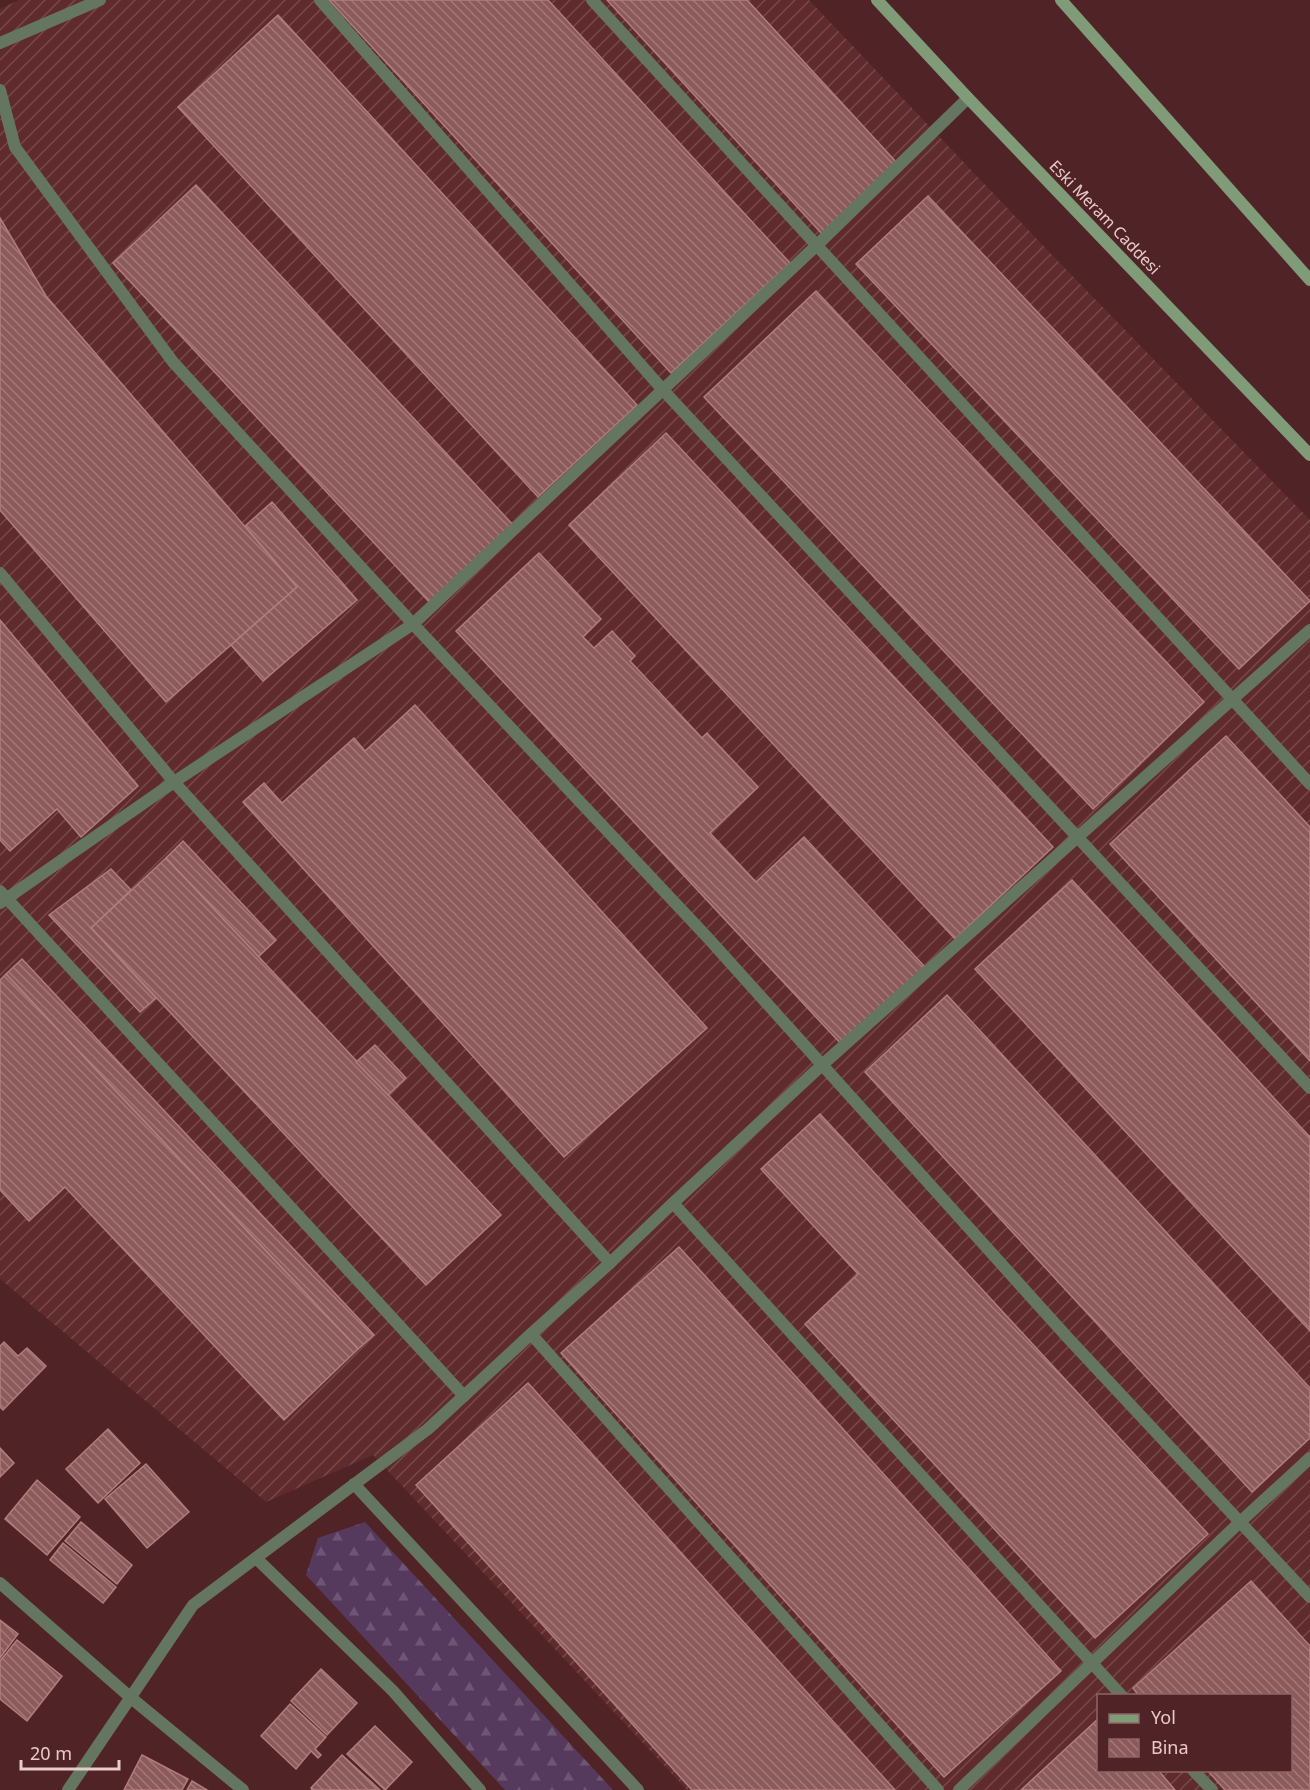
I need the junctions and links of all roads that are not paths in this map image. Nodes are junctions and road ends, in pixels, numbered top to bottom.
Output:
1 (100, 0) edge
2 (320, 0) edge
3 (592, 0) edge
4 (877, 0) edge
5 (1060, 0) edge
6 (73, 5) edge
7 (0, 43) edge
8 (0, 90) edge
9 (968, 98) junction
10 (816, 246) junction
11 (1310, 280) edge
12 (663, 390) junction
13 (1310, 455) edge
14 (0, 573) edge
15 (413, 624) junction
16 (1310, 630) edge
17 (1231, 699) junction
18 (174, 782) junction
19 (1310, 784) edge
20 (1078, 836) junction
21 (2, 898) edge
22 (822, 1065) junction
23 (1310, 1088) edge
24 (673, 1203) junction
25 (610, 1263) junction
26 (531, 1334) junction
27 (464, 1396) junction
28 (1310, 1458) edge
29 (354, 1484) junction
30 (1240, 1522) junction
31 (256, 1557) junction
32 (0, 1583) edge
33 (1310, 1597) edge
34 (1092, 1663) junction
35 (1121, 1694) edge
36 (130, 1697) junction
37 (1195, 1772) edge
38 (68, 1790) edge
39 (243, 1790) edge
40 (480, 1790) edge
41 (638, 1790) edge
42 (938, 1790) edge
43 (959, 1790) edge
44 (1212, 1790) edge

1 - 6 street
2 - 12 street
3 - 10 street
4 - 9 street, Eski Meram Caddesi
5 - 11 street
6 - 7 street
8 - 15 street
9 - 10 street
9 - 13 street, Eski Meram Caddesi
10 - 12 street
10 - 17 street
12 - 15 street
12 - 20 street
14 - 18 street
15 - 18 street
15 - 22 street
16 - 17 street
17 - 19 street
17 - 20 street
18 - 21 street
18 - 25 street
20 - 22 street
20 - 23 street
21 - 27 street
22 - 24 street
22 - 30 street
24 - 25 street
24 - 34 street
25 - 26 street
26 - 27 street
26 - 42 street
27 - 29 street
28 - 30 street
29 - 31 street
29 - 41 street
30 - 33 street
30 - 34 street
31 - 36 street
31 - 40 street
32 - 36 street
34 - 35 street
34 - 43 street
36 - 38 street
36 - 39 street
37 - 44 street

